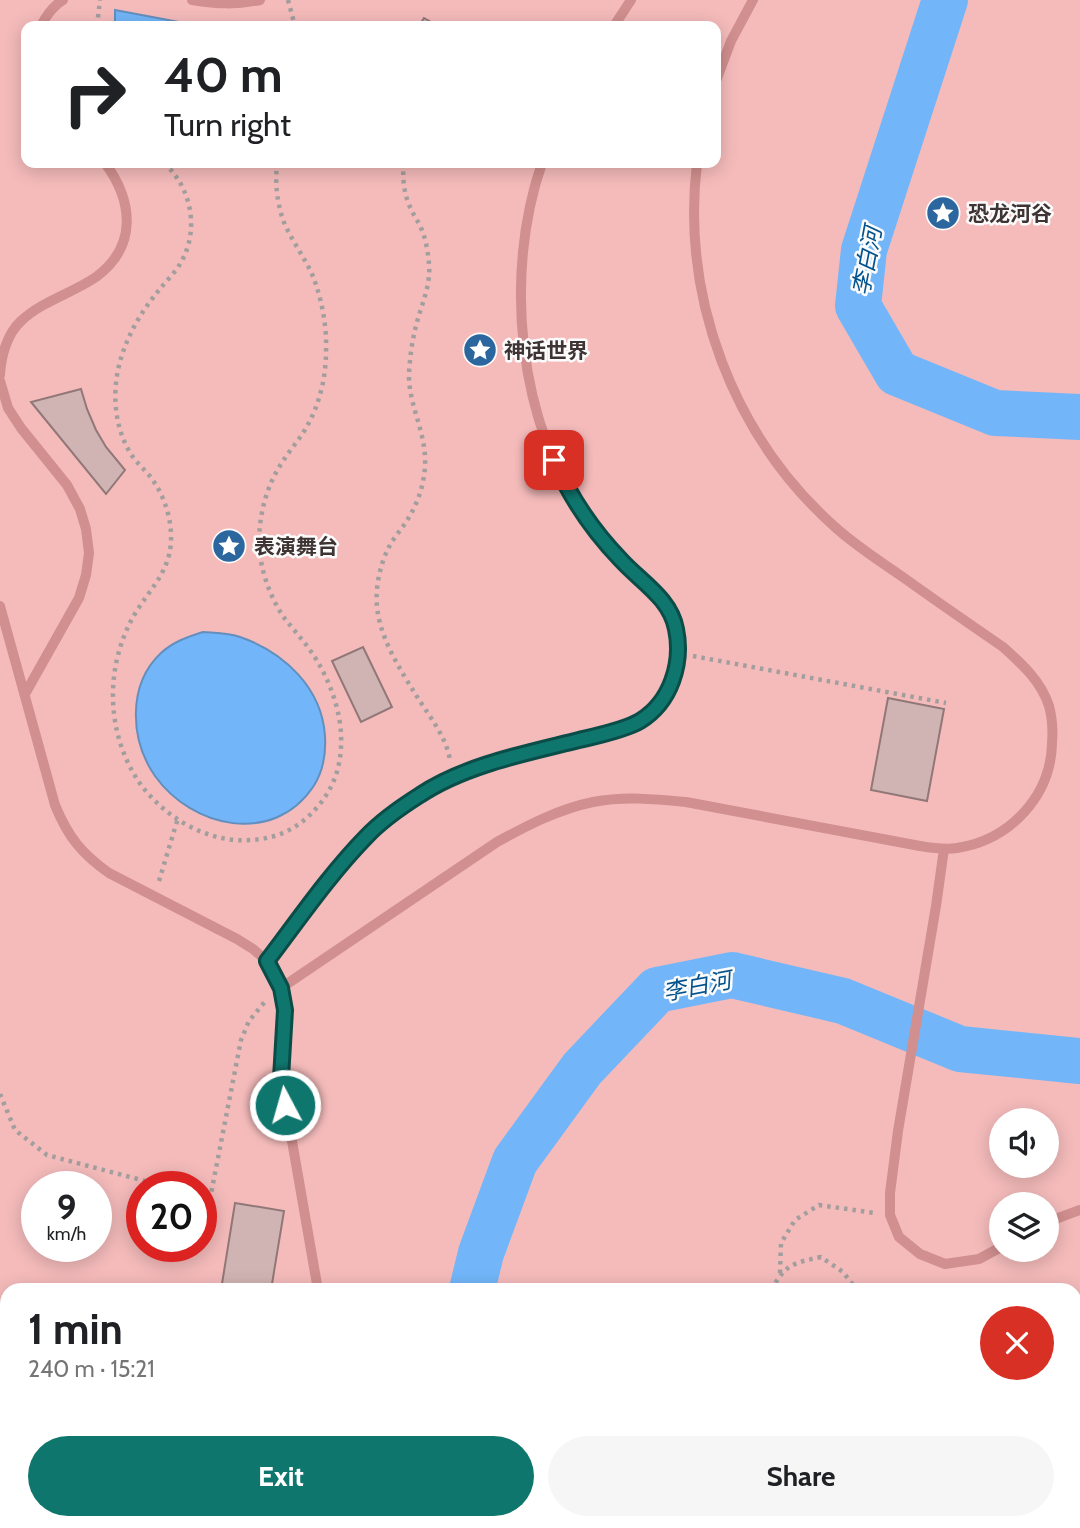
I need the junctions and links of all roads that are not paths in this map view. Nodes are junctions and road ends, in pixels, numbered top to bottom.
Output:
1 (63, 0) edge
2 (192, 0) edge
3 (260, 0) edge
4 (631, 0) edge
5 (753, 0) edge
6 (44, 21) edge
7 (617, 21) edge
8 (721, 68) edge
9 (109, 168) edge
10 (540, 168) edge
11 (697, 168) edge
12 (0, 375) edge
13 (0, 381) edge
14 (0, 606) edge
15 (25, 694) junction
16 (944, 849) junction
17 (267, 961) junction
18 (281, 988) junction
19 (1080, 1210) edge
20 (1059, 1219) edge
21 (989, 1254) edge
22 (317, 1283) edge

1 - 6 lane
2 - 3 lane
4 - 7 lane
5 - 8 lane
9 - 12 lane
10 - 17 lane
11 - 16 lane
13 - 15 lane
14 - 15 lane
15 - 17 lane
16 - 18 lane
16 - 21 lane
17 - 18 lane
18 - 22 lane
19 - 20 lane

